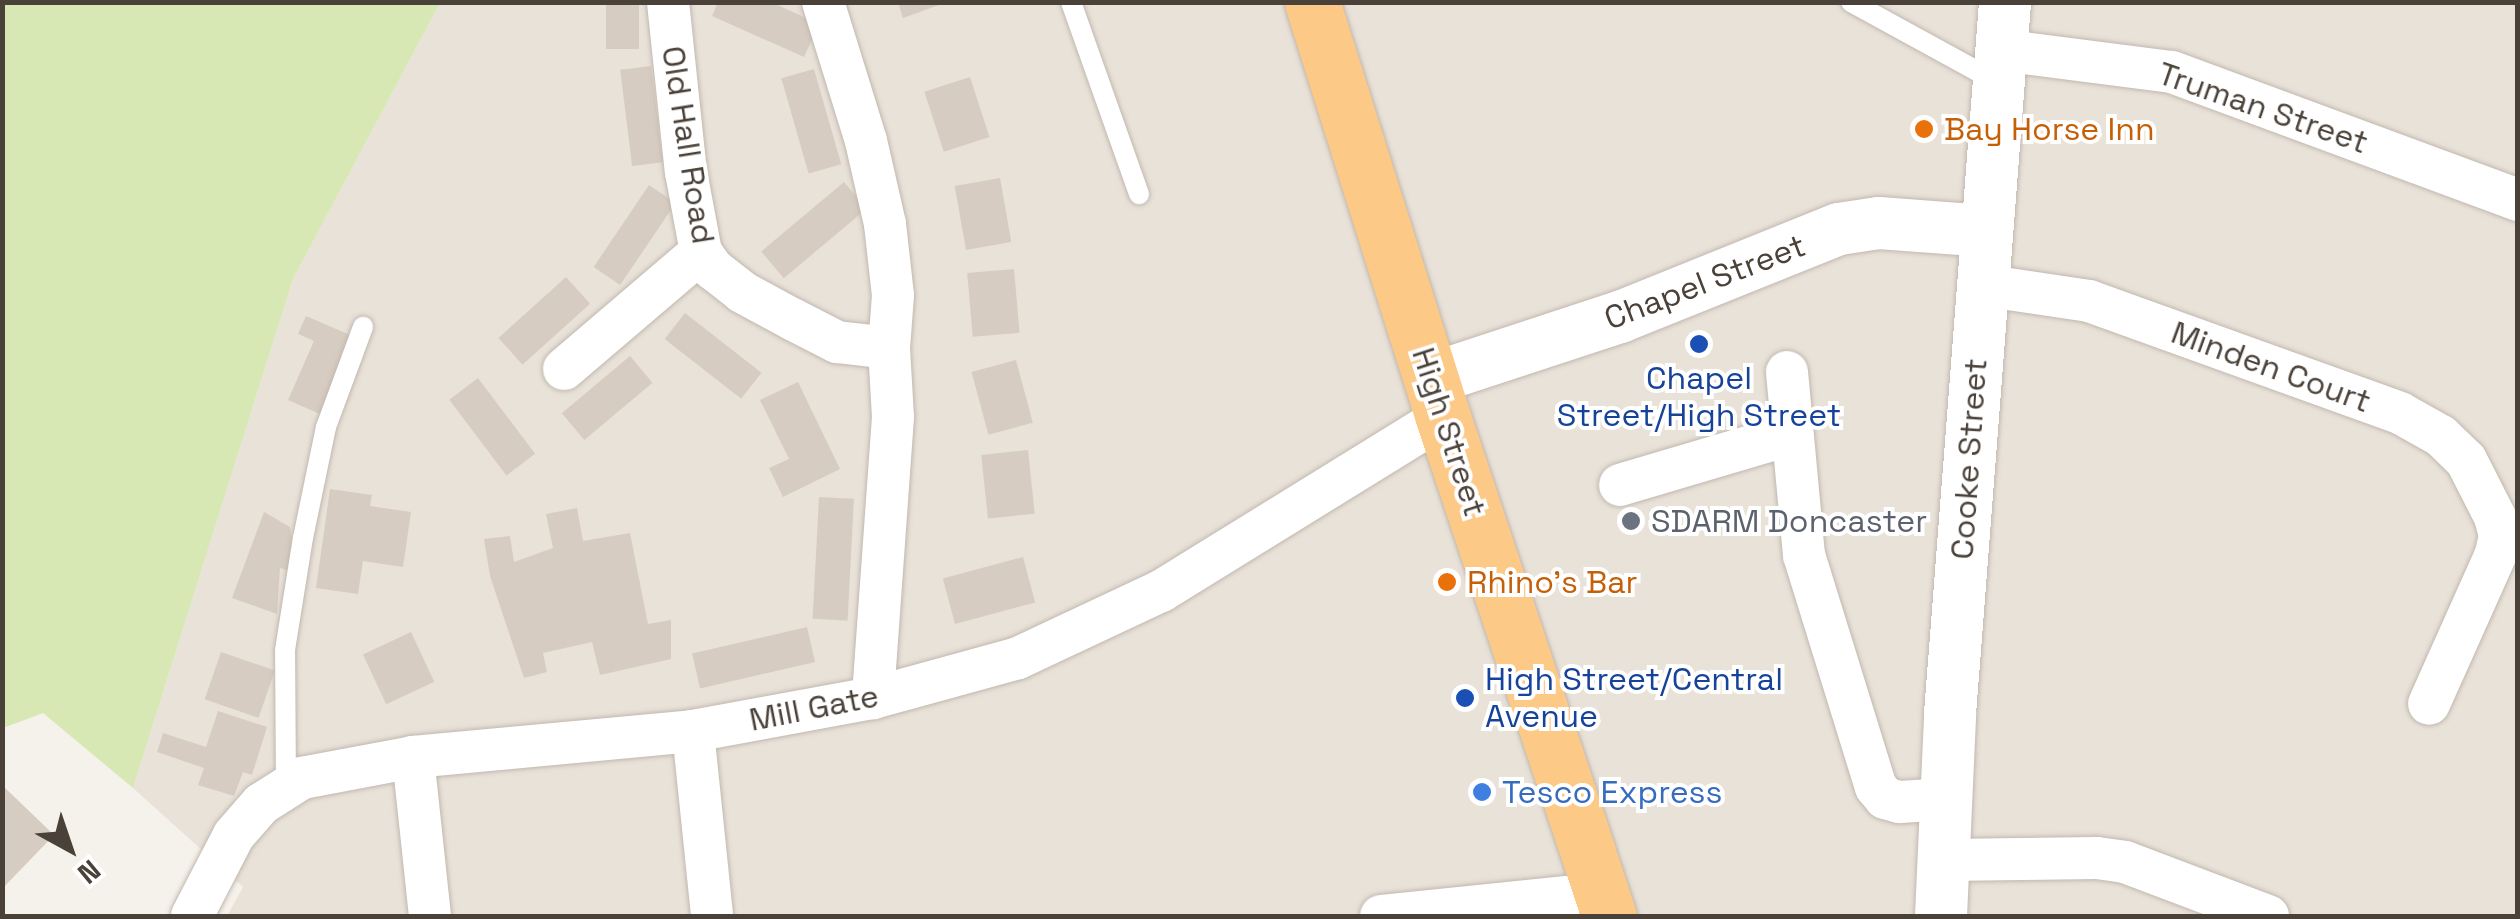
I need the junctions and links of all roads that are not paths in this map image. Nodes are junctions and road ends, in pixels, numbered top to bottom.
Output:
1 (668, 2) edge
2 (824, 2) edge
3 (1071, 2) edge
4 (1312, 2) edge
5 (1851, 2) edge
6 (2000, 45) edge
7 (1139, 194) dead end
8 (2518, 200) edge
9 (1984, 230) junction
10 (701, 252) junction
11 (1982, 285) junction
12 (363, 328) dead end
13 (889, 348) junction
14 (564, 369) dead end
15 (1787, 372) dead end
16 (1437, 398) junction
17 (1792, 434) junction
18 (1620, 484) dead end
19 (2509, 534) edge
20 (873, 698) junction
21 (2430, 704) dead end
22 (693, 731) junction
23 (412, 758) junction
24 (286, 788) junction
25 (1948, 799) junction
26 (1947, 860) junction
27 (1606, 905) edge
28 (192, 916) edge
29 (430, 916) edge
30 (712, 916) edge
31 (1381, 916) edge
32 (1941, 916) edge
33 (2268, 916) edge

1 - 10 street, Old Hall Road
2 - 13 street
3 - 7 lane
4 - 16 highway, High Street
5 - 6 lane
6 - 8 street, Truman Street
6 - 9 street, Cooke Street
9 - 11 street, Cooke Street
9 - 16 street, Chapel Street
10 - 13 street, Old Hall Road
10 - 14 street
11 - 19 street, Minden Court
11 - 25 street, Cooke Street
12 - 24 lane
13 - 20 street
15 - 17 street
16 - 20 street, Mill Gate
16 - 27 highway, High Street
17 - 18 street
17 - 25 street
19 - 21 street, Minden Court
20 - 22 street, Mill Gate
22 - 23 street, Mill Gate
22 - 30 street
23 - 24 street, Mill Gate
23 - 29 street
24 - 28 street, Mill Gate
25 - 26 street, Cooke Street
26 - 32 street, Cooke Street
26 - 33 street
27 - 31 street

